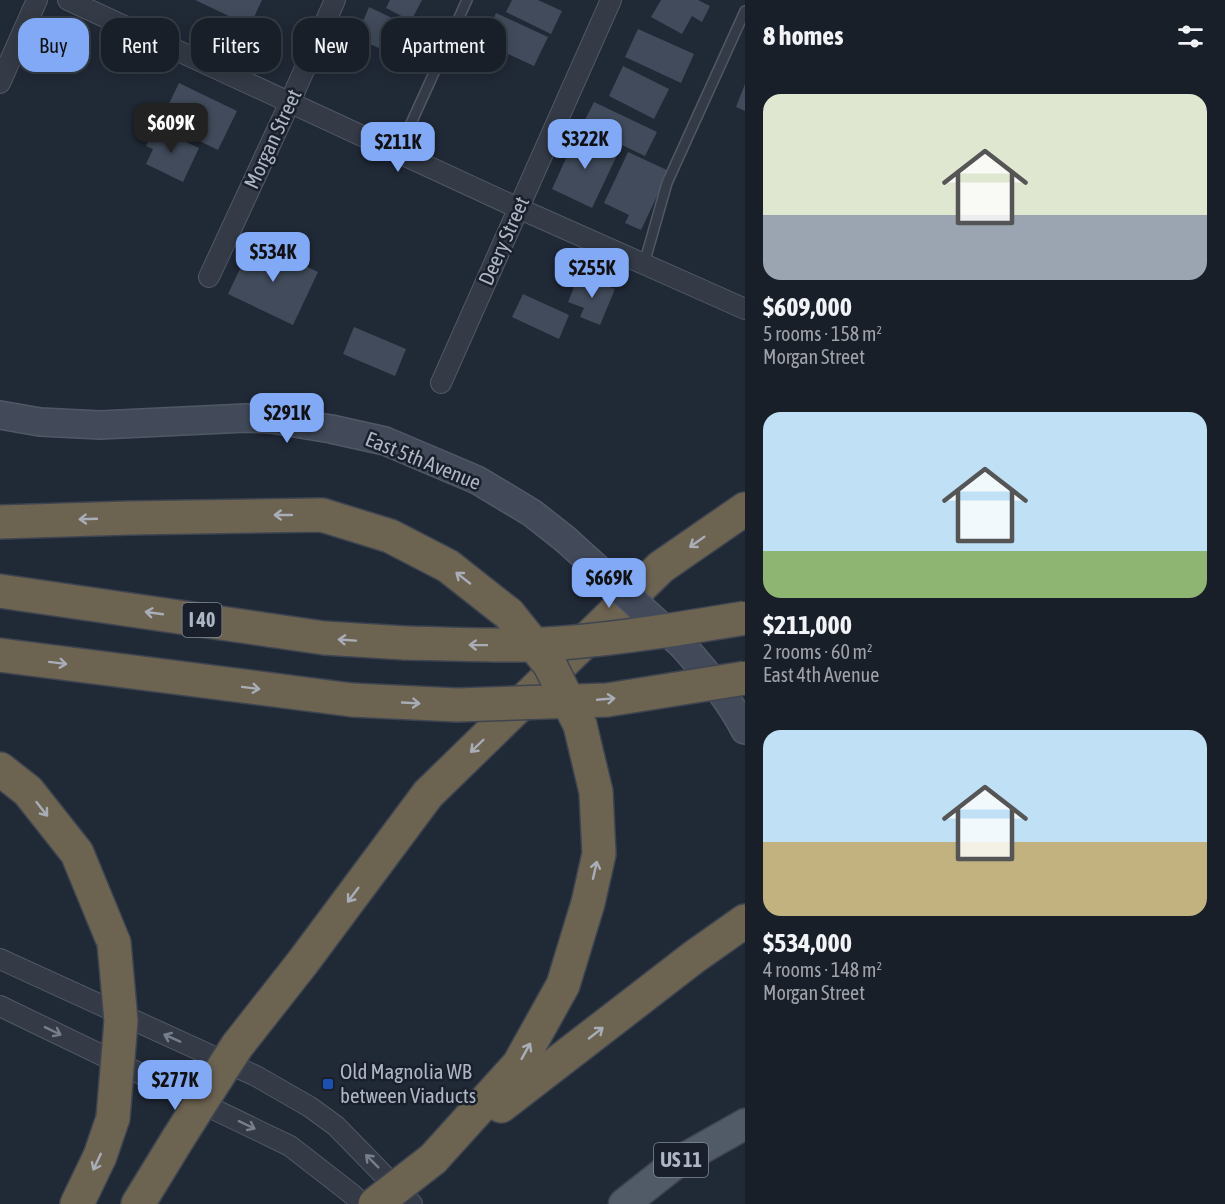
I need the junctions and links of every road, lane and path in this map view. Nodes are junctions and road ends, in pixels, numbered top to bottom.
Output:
1 (36, 0) edge
2 (68, 0) edge
3 (334, 0) edge
4 (467, 0) edge
5 (611, 0) edge
6 (745, 11) edge
7 (0, 83) edge
8 (290, 102) junction
9 (398, 152) junction
10 (518, 208) junction
11 (644, 264) junction
12 (209, 277) dead end
13 (745, 309) edge
14 (441, 383) dead end
15 (0, 415) edge
16 (745, 509) edge
17 (0, 522) edge
18 (0, 591) edge
19 (745, 618) edge
20 (0, 655) edge
21 (745, 678) edge
22 (745, 730) edge
23 (0, 769) edge
24 (745, 921) edge
25 (0, 959) edge
26 (0, 1006) edge
27 (745, 1125) edge
28 (434, 1158) junction
29 (77, 1204) edge
30 (138, 1204) edge
31 (362, 1204) edge
32 (375, 1204) edge
33 (412, 1204) edge
34 (624, 1204) edge

1 - 7 street
2 - 8 street
3 - 8 street, Morgan Street
4 - 9 lane
5 - 10 street, Deery Street
6 - 11 lane
8 - 9 street
8 - 12 street, Morgan Street
9 - 10 street
10 - 11 street
10 - 14 street, Deery Street
11 - 13 street
15 - 22 main road, East 5th Avenue, bridge
16 -> 30 highway, bridge
28 -> 17 highway, bridge
19 -> 18 highway, I 40, bridge
20 -> 21 highway, bridge
23 -> 29 highway, bridge
28 -> 24 highway
33 -> 25 street
26 -> 31 street
27 - 34 main road, US 11
28 - 32 highway, bridge

